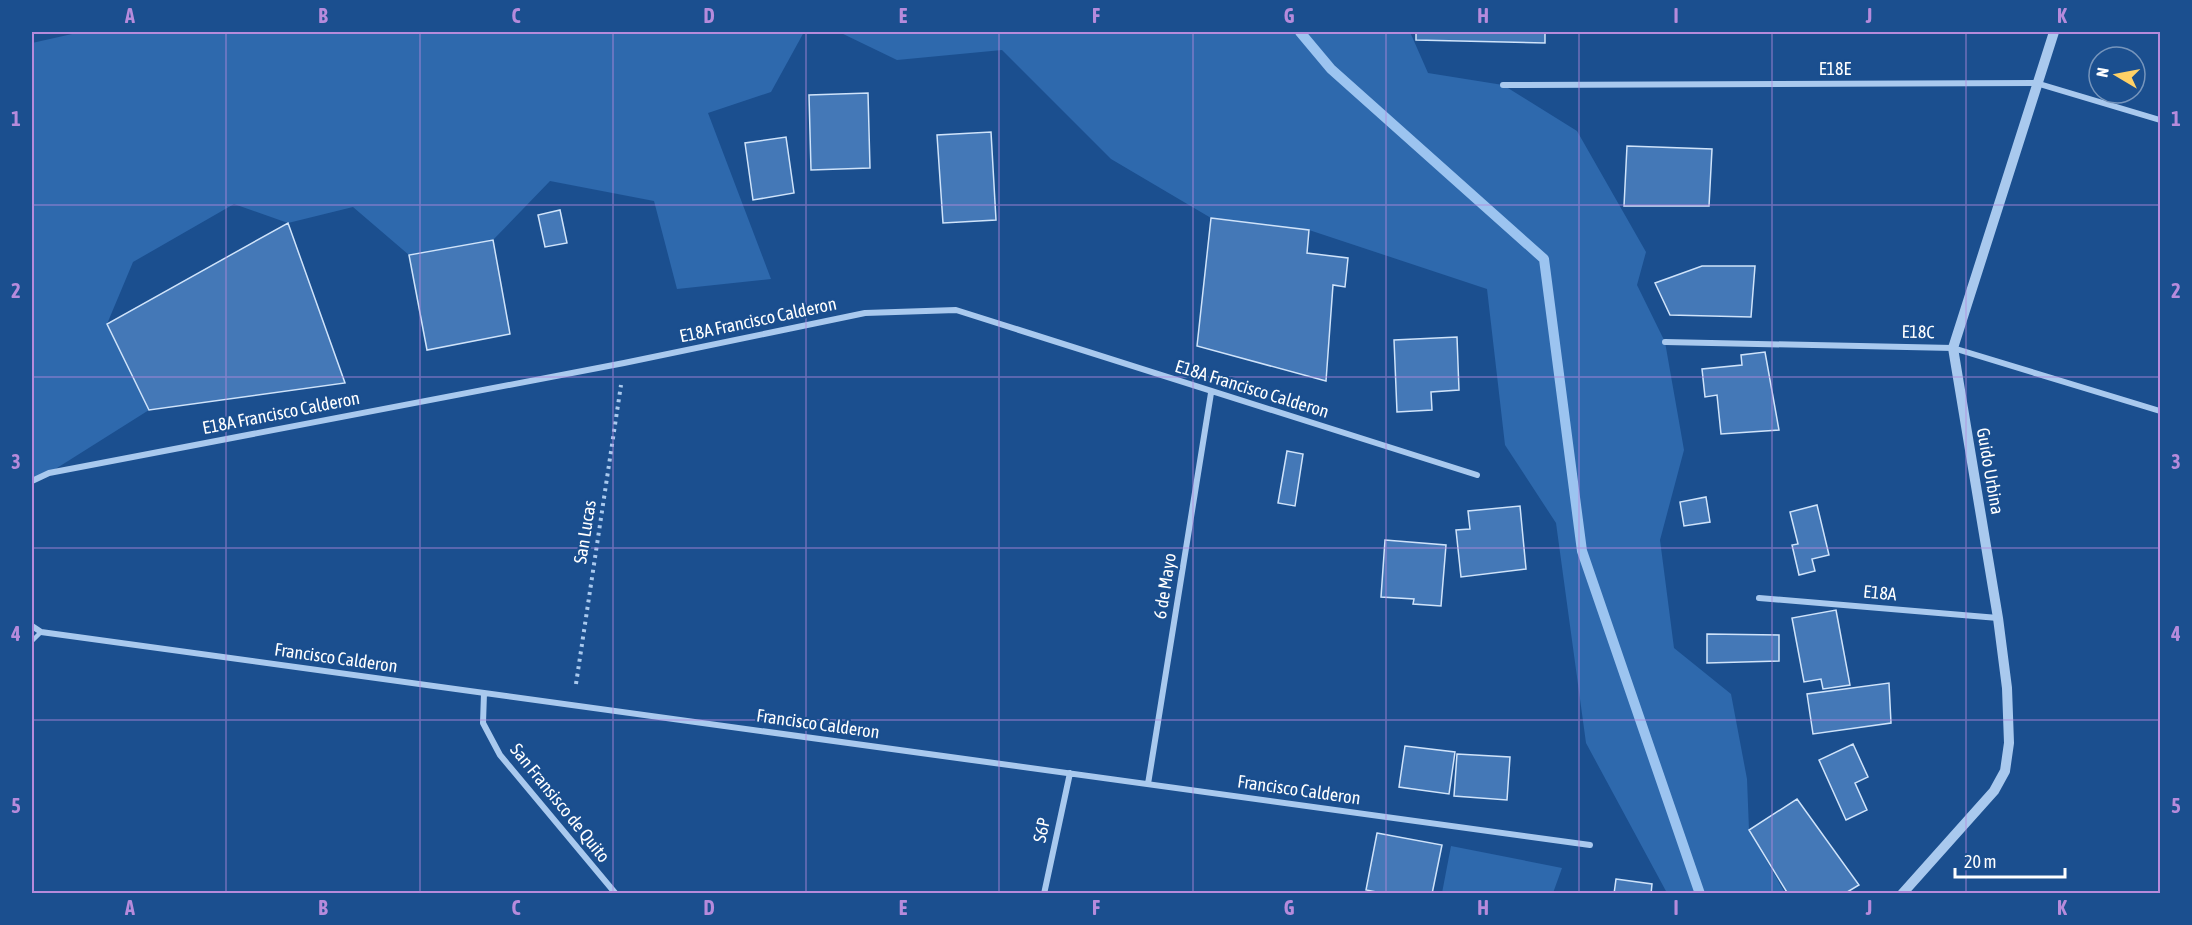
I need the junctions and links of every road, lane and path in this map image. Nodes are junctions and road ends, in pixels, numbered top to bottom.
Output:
1 (2054, 32) edge
2 (2036, 83) junction
3 (1503, 85) dead end
4 (2160, 120) edge
5 (1665, 342) dead end
6 (1953, 348) junction
7 (624, 363) junction
8 (1211, 393) junction
9 (2160, 411) edge
10 (1477, 475) dead end
11 (32, 481) edge
12 (1759, 598) dead end
13 (1998, 618) junction
14 (32, 626) edge
15 (41, 632) junction
16 (32, 641) edge
17 (484, 693) junction
18 (573, 705) junction
19 (1070, 773) junction
20 (1148, 784) junction
21 (1590, 845) dead end
22 (616, 894) edge
23 (1044, 894) edge
24 (1902, 894) edge

1 - 2 street, Guido Urbina
2 - 3 street, E18E
2 - 4 street, E18E
2 - 6 street, Guido Urbina
5 - 6 street, E18C
6 - 9 street, E18C
6 - 13 street, Guido Urbina
7 - 8 street, E18A Francisco Calderon
7 - 11 street, E18A Francisco Calderon
7 - 18 path, San Lucas
8 - 10 street, E18A Francisco Calderon
8 - 20 street, 6 de Mayo
12 - 13 street, E18A
13 - 24 street, Guido Urbina
14 - 15 street
15 - 16 lane
15 - 17 street, Francisco Calderon
17 - 18 street, Francisco Calderon
17 - 22 street, San Fransisco de Quito
18 - 19 street, Francisco Calderon
19 - 20 street, Francisco Calderon
19 - 23 street, S6P
20 - 21 street, Francisco Calderon

